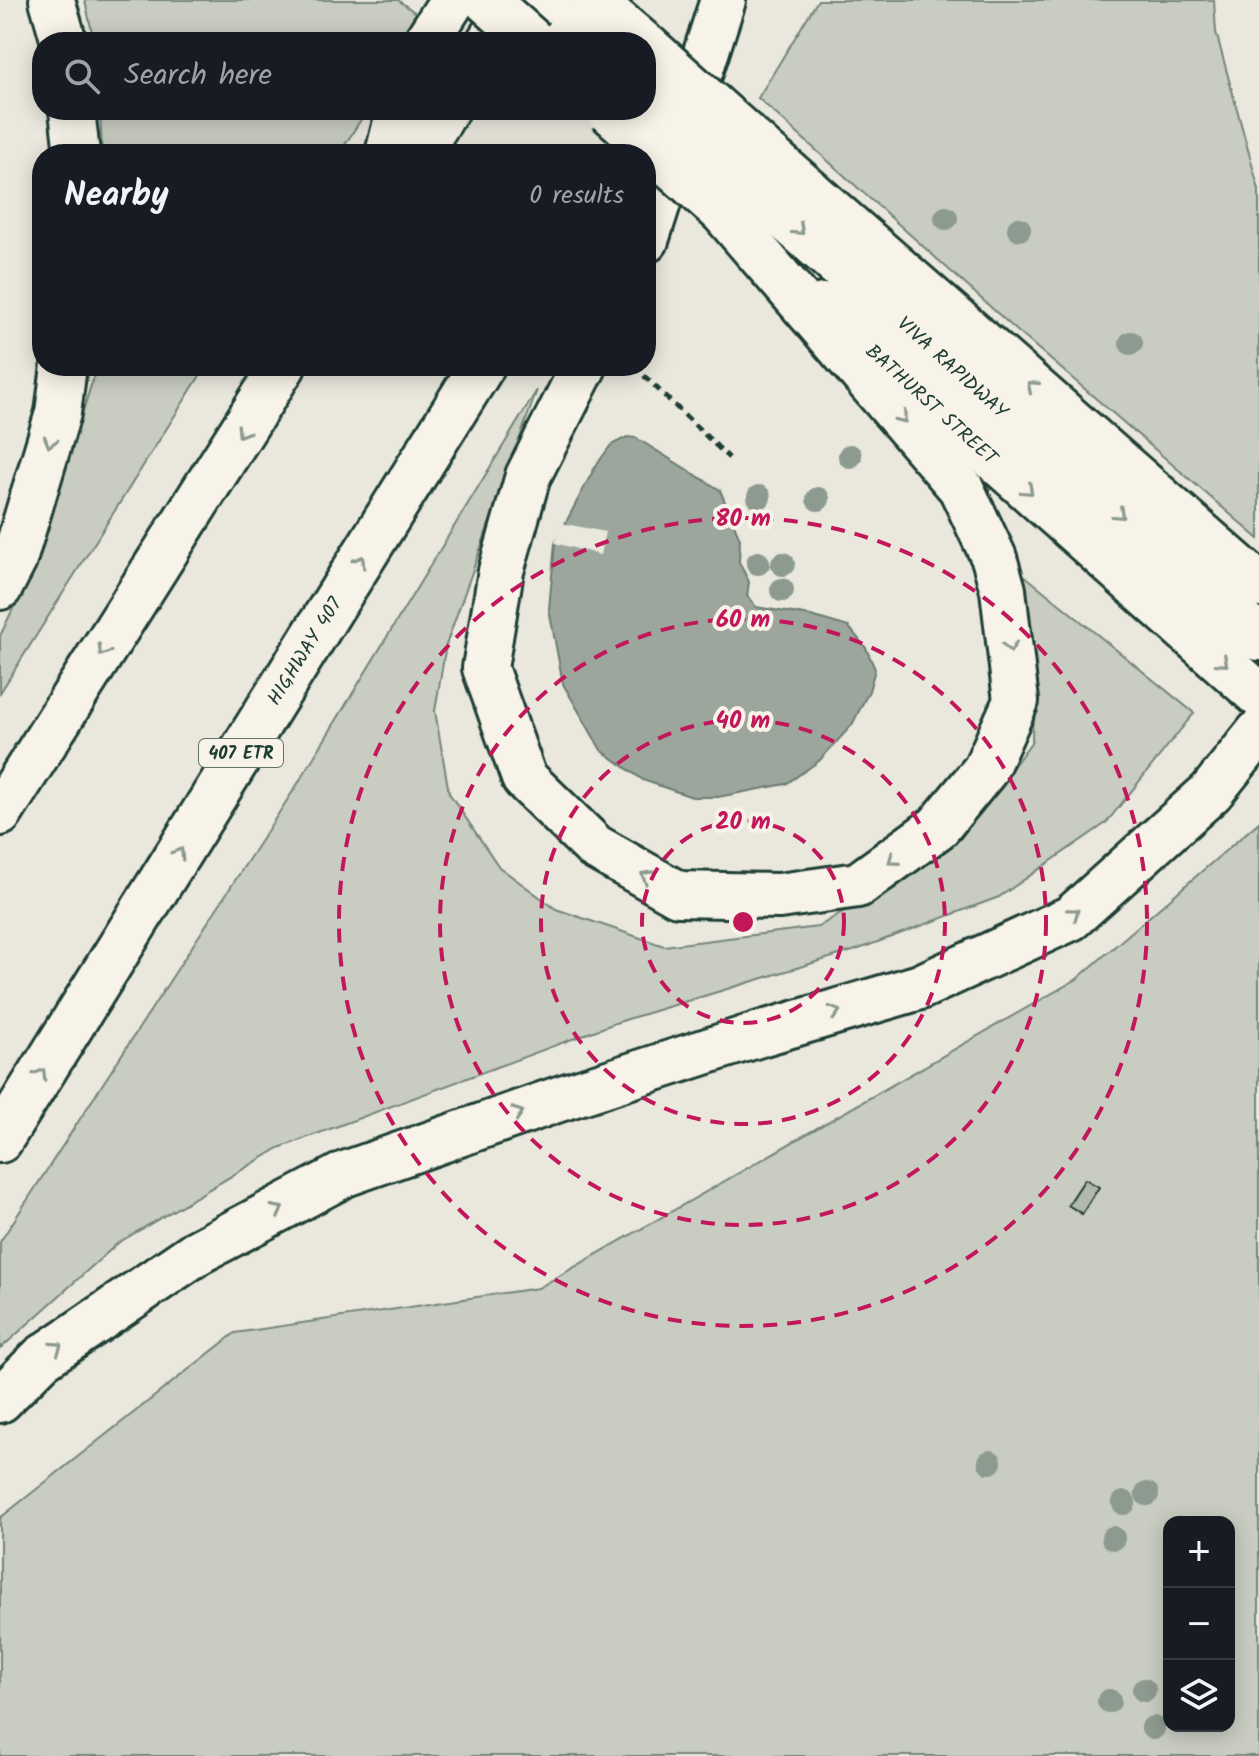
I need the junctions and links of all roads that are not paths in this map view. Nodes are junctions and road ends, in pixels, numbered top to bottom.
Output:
1 (52, 0) edge
2 (453, 0) edge
3 (486, 0) edge
4 (516, 0) edge
5 (536, 0) edge
6 (592, 0) edge
7 (710, 0) edge
8 (723, 0) edge
9 (61, 32) edge
10 (432, 32) edge
11 (495, 32) edge
12 (522, 32) edge
13 (573, 32) edge
14 (629, 32) edge
15 (656, 60) edge
16 (656, 87) edge
17 (656, 105) edge
18 (73, 120) edge
19 (396, 120) edge
20 (440, 120) edge
21 (628, 120) edge
22 (635, 120) edge
23 (76, 144) edge
24 (390, 144) edge
25 (424, 144) edge
26 (620, 144) edge
27 (741, 179) junction
28 (656, 209) edge
29 (63, 376) edge
30 (277, 376) edge
31 (476, 376) edge
32 (579, 376) edge
33 (1259, 585) edge
34 (0, 587) edge
35 (1259, 638) edge
36 (1259, 695) edge
37 (1259, 732) edge
38 (0, 813) edge
39 (0, 1140) edge
40 (0, 1400) edge

1 - 9 main road
2 - 10 main road
3 - 12 main road, bridge
4 - 11 main road
5 - 13 main road
6 - 14 main road
7 - 16 main road
8 - 28 main road
15 - 27 main road, BATHURST STREET, bridge
17 - 27 main road, VIVA RAPIDWAY, bridge
18 - 23 main road
19 - 24 main road
20 - 25 main road
21 - 27 main road, BATHURST STREET, bridge
22 - 26 main road
27 -> 32 main road
33 -> 27 main road, BATHURST STREET
27 -> 35 main road, VIVA RAPIDWAY
27 -> 36 main road, BATHURST STREET
29 -> 34 main road
30 -> 38 main road
39 -> 31 main road, HIGHWAY 407 / 407 ETR
40 -> 37 main road

